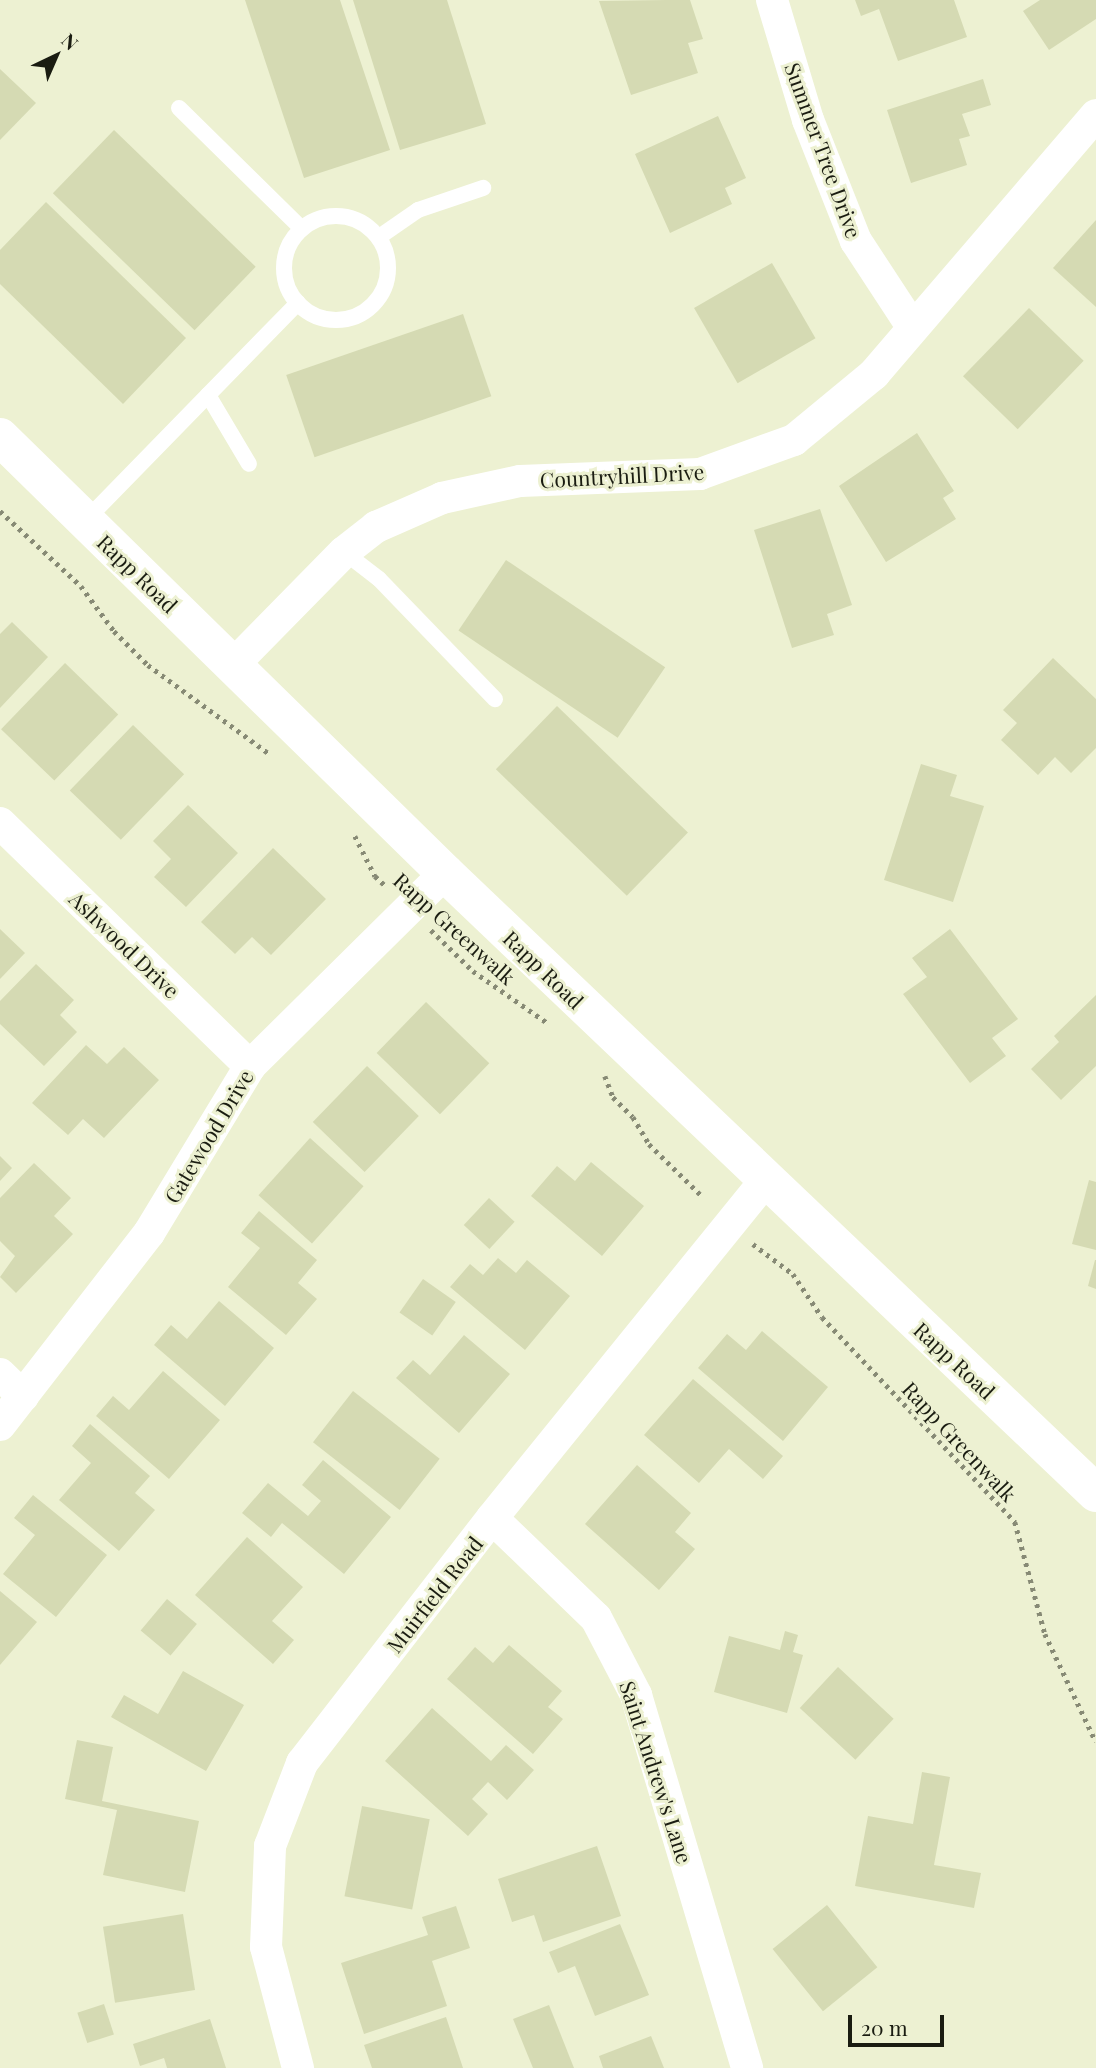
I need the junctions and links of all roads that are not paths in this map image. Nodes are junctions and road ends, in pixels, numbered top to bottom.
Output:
1 (772, 0) edge
2 (179, 108) dead end
3 (1096, 116) edge
4 (483, 188) dead end
5 (300, 229) junction
6 (379, 237) junction
7 (298, 303) junction
8 (913, 328) junction
9 (208, 395) junction
10 (0, 437) edge
11 (249, 464) dead end
12 (85, 521) junction
13 (344, 552) junction
14 (233, 665) junction
15 (495, 699) dead end
16 (0, 823) edge
17 (445, 873) junction
18 (250, 1066) junction
19 (765, 1181) junction
20 (0, 1374) edge
21 (23, 1396) junction
22 (0, 1425) edge
23 (1096, 1493) edge
24 (492, 1518) junction
25 (298, 2068) edge
26 (747, 2068) edge

1 - 8 street, Summer Tree Drive
2 - 5 lane
3 - 8 street, Countryhill Drive
4 - 6 lane
5 - 6 lane
5 - 7 lane
6 - 7 lane
7 - 9 lane
8 - 13 street, Countryhill Drive
9 - 11 lane
9 - 12 lane
10 - 12 street, Rapp Road
12 - 14 street, Rapp Road
13 - 14 street, Countryhill Drive
13 - 15 lane
14 - 17 street, Rapp Road
16 - 18 street, Ashwood Drive
17 - 18 street, Gatewood Drive
17 - 19 street, Rapp Road
18 - 21 street, Gatewood Drive
19 - 23 street, Rapp Road
19 - 24 street, Muirfield Road
20 - 21 street
21 - 22 street, Gatewood Drive
24 - 25 street, Muirfield Road
24 - 26 street, Saint Andrew's Lane

